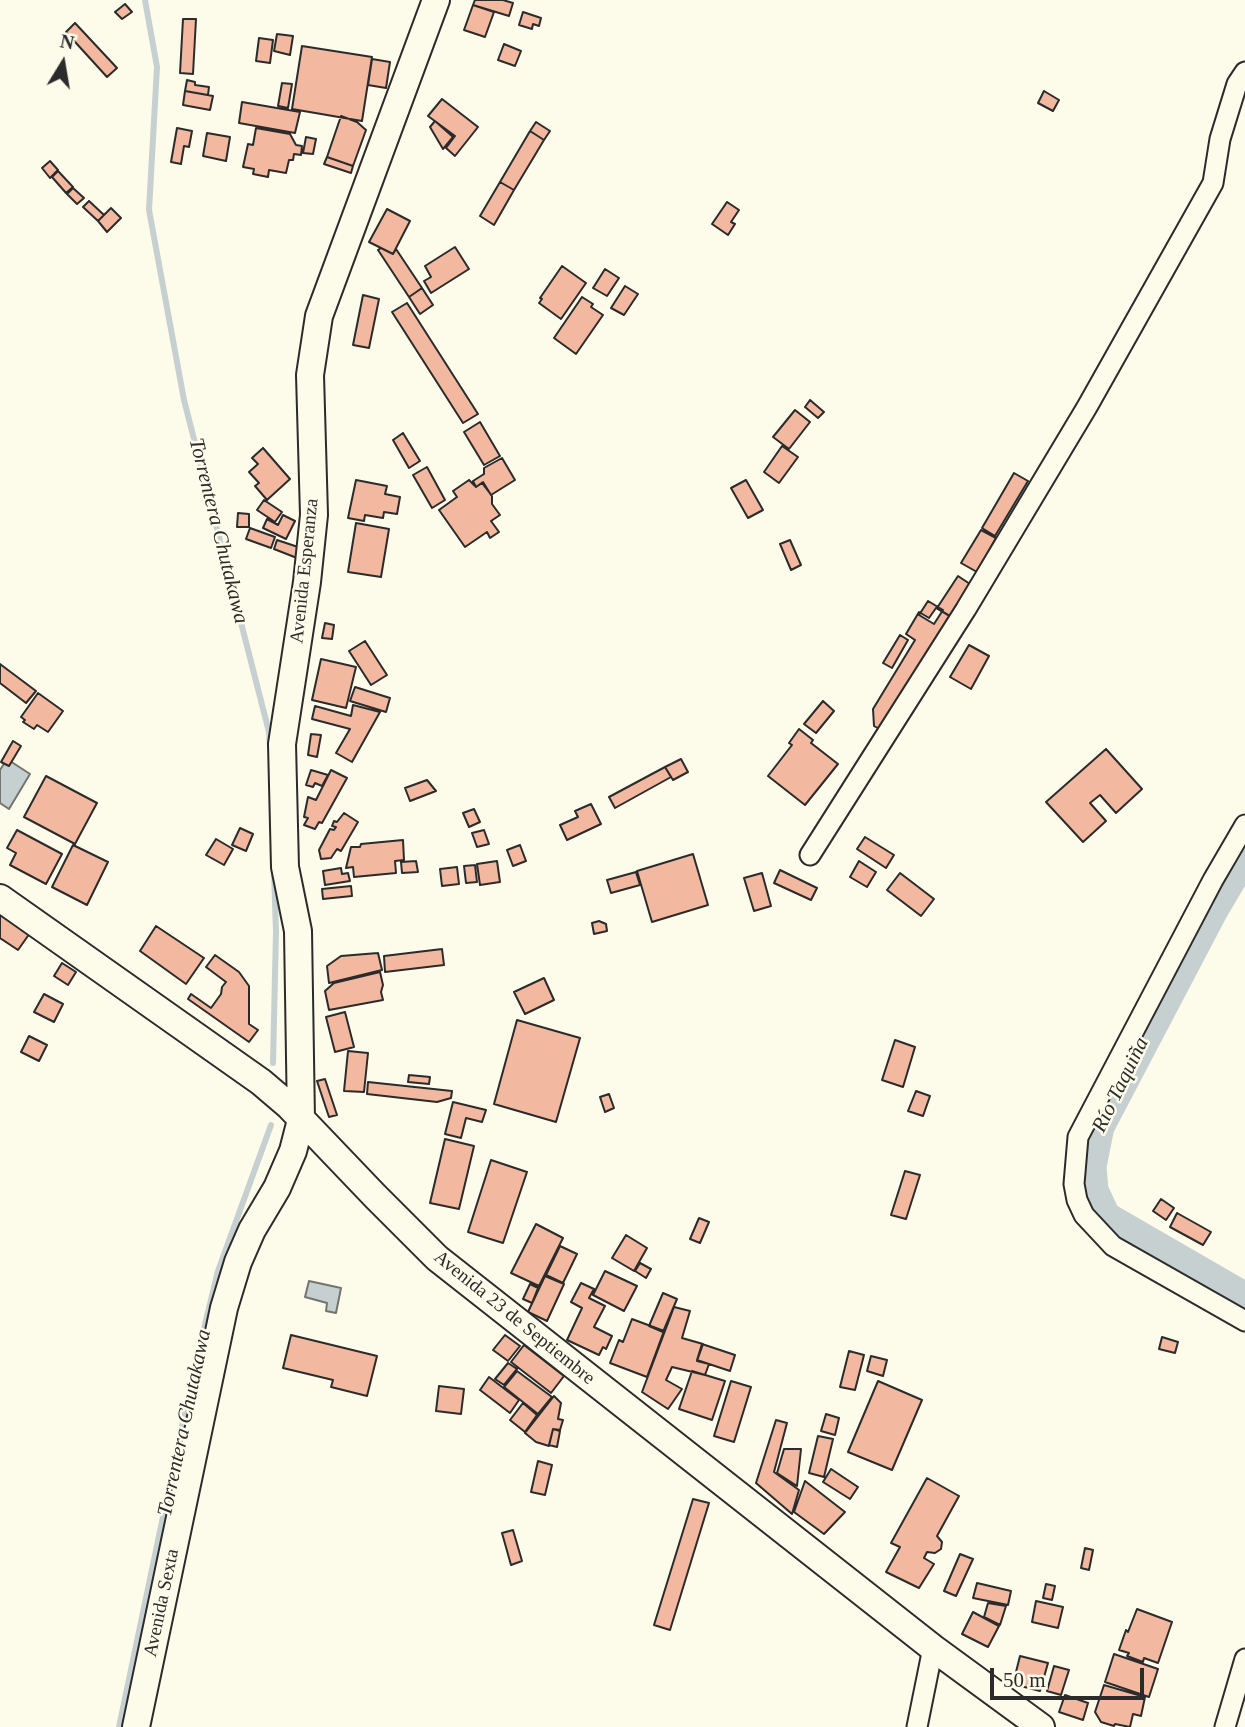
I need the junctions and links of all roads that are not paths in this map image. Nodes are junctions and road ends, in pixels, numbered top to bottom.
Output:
1 (436, 0) edge
2 (1245, 72) edge
3 (1245, 825) edge
4 (810, 855) dead end
5 (0, 898) edge
6 (294, 1112) junction
7 (1245, 1321) edge
8 (933, 1648) junction
9 (1245, 1659) edge
10 (136, 1727) edge
11 (917, 1727) edge
12 (1041, 1727) edge
13 (1225, 1727) edge

1 - 6 main road, Avenida Esperanza
2 - 4 street
3 - 7 street
5 - 6 main road, Avenida 23 de Septiembre
6 - 8 main road, Avenida 23 de Septiembre
6 - 10 main road, Avenida Sexta
8 - 11 street
8 - 12 main road, Avenida 23 de Septiembre
9 - 13 street

